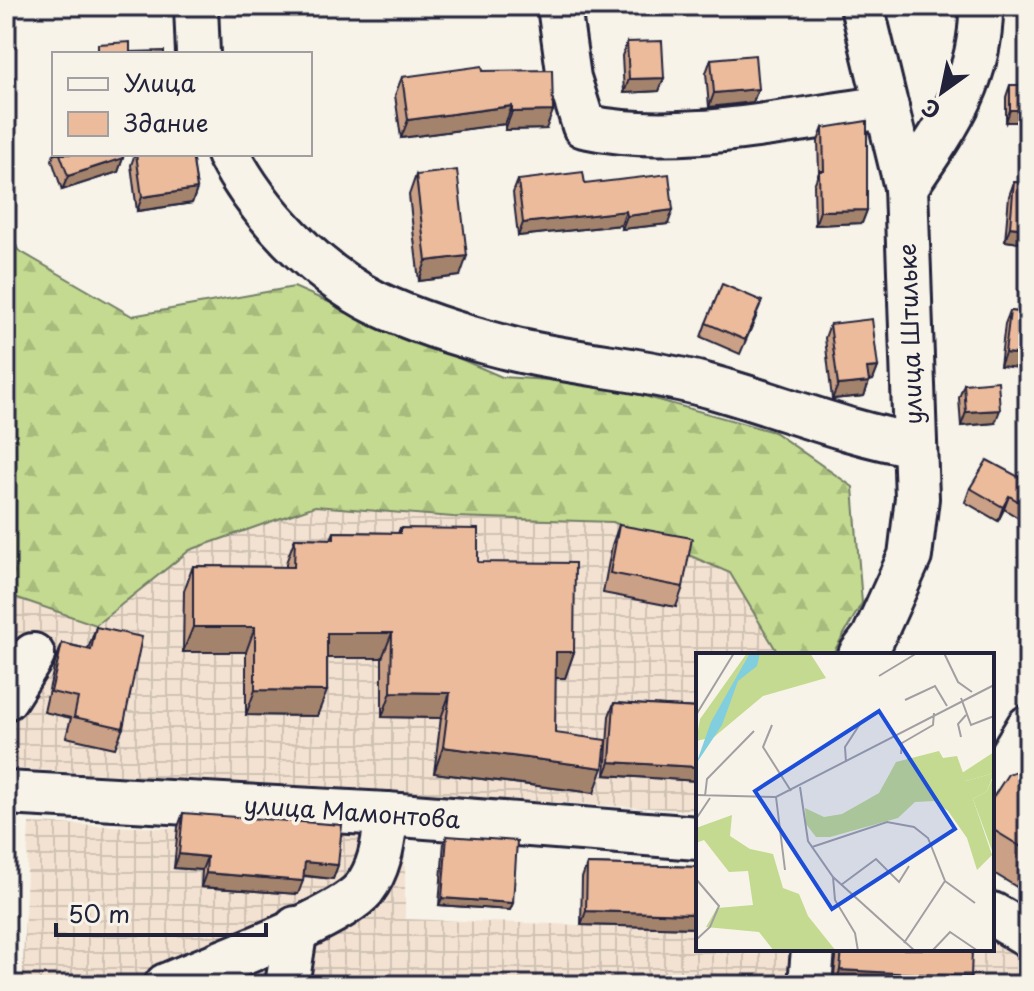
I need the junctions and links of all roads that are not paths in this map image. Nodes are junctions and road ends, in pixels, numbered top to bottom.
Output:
1 (196, 6) edge
2 (559, 6) edge
3 (862, 6) edge
4 (981, 6) edge
5 (198, 52) edge
6 (887, 107) junction
7 (229, 156) edge
8 (906, 187) junction
9 (915, 445) junction
10 (862, 653) edge
11 (33, 655) dead end
12 (6, 698) edge
13 (1028, 727) edge
14 (1006, 785) edge
15 (6, 793) edge
16 (387, 814) junction
17 (696, 838) edge
18 (994, 915) edge
19 (296, 928) junction
20 (1028, 935) edge
21 (813, 951) edge
22 (166, 985) edge
23 (287, 985) edge
24 (810, 985) edge

1 - 5 street
2 - 6 street
3 - 6 street, улица Штильке
4 - 8 street
6 - 8 street, улица Штильке
7 - 9 street
8 - 9 street, улица Штильке
9 - 10 street, улица Штильке
11 - 12 street
13 - 14 street
15 - 16 street, улица Мамонтова
16 - 17 street, улица Мамонтова
16 - 19 street
18 - 20 street
19 - 22 street
19 - 23 street
21 - 24 street

